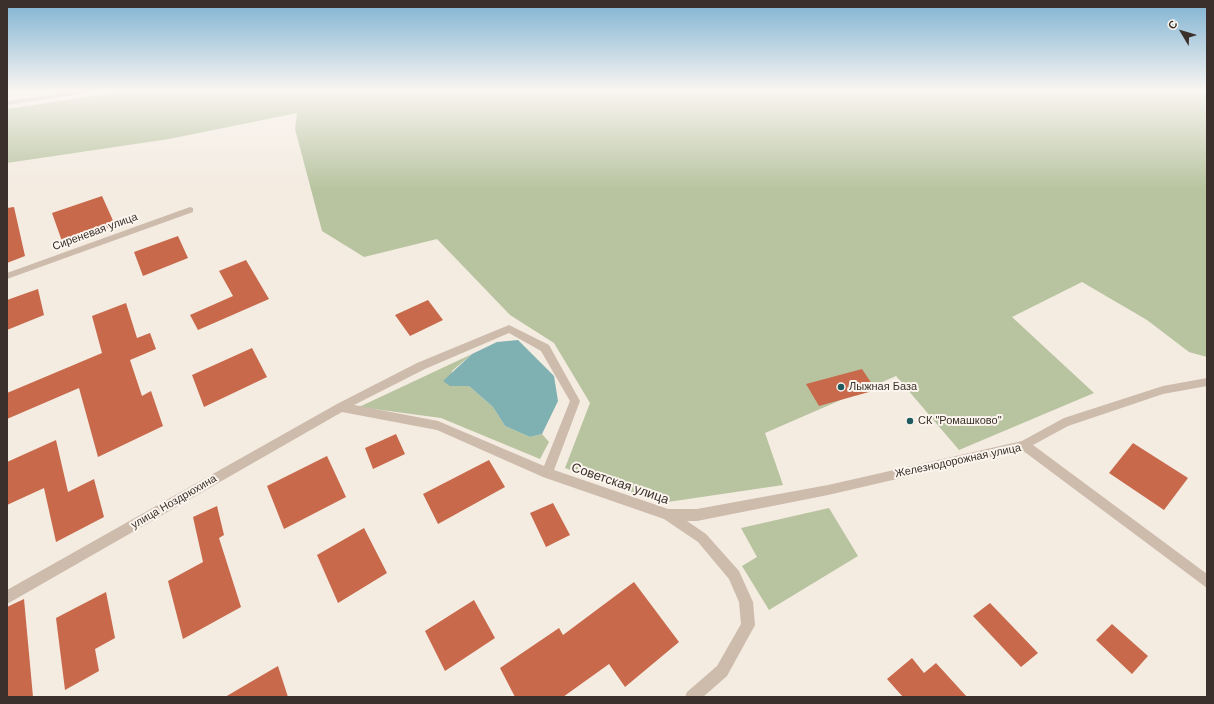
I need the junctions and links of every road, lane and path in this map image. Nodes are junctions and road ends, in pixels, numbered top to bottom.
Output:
1 (190, 210) dead end
2 (7, 276) edge
3 (1207, 382) edge
4 (341, 407) junction
5 (1024, 445) junction
6 (547, 473) junction
7 (668, 515) junction
8 (1207, 582) edge
9 (7, 597) edge
10 (692, 697) edge

1 - 2 street, Сиреневая улица
3 - 5 street
4 - 6 street, Советская улица
4 - 6 street, улица Ноздрюхина
4 - 9 street, улица Ноздрюхина
5 - 7 street, Железнодорожная улица
5 - 8 street, Железнодорожная улица
6 - 7 street, Советская улица
7 - 10 street, Советская улица

